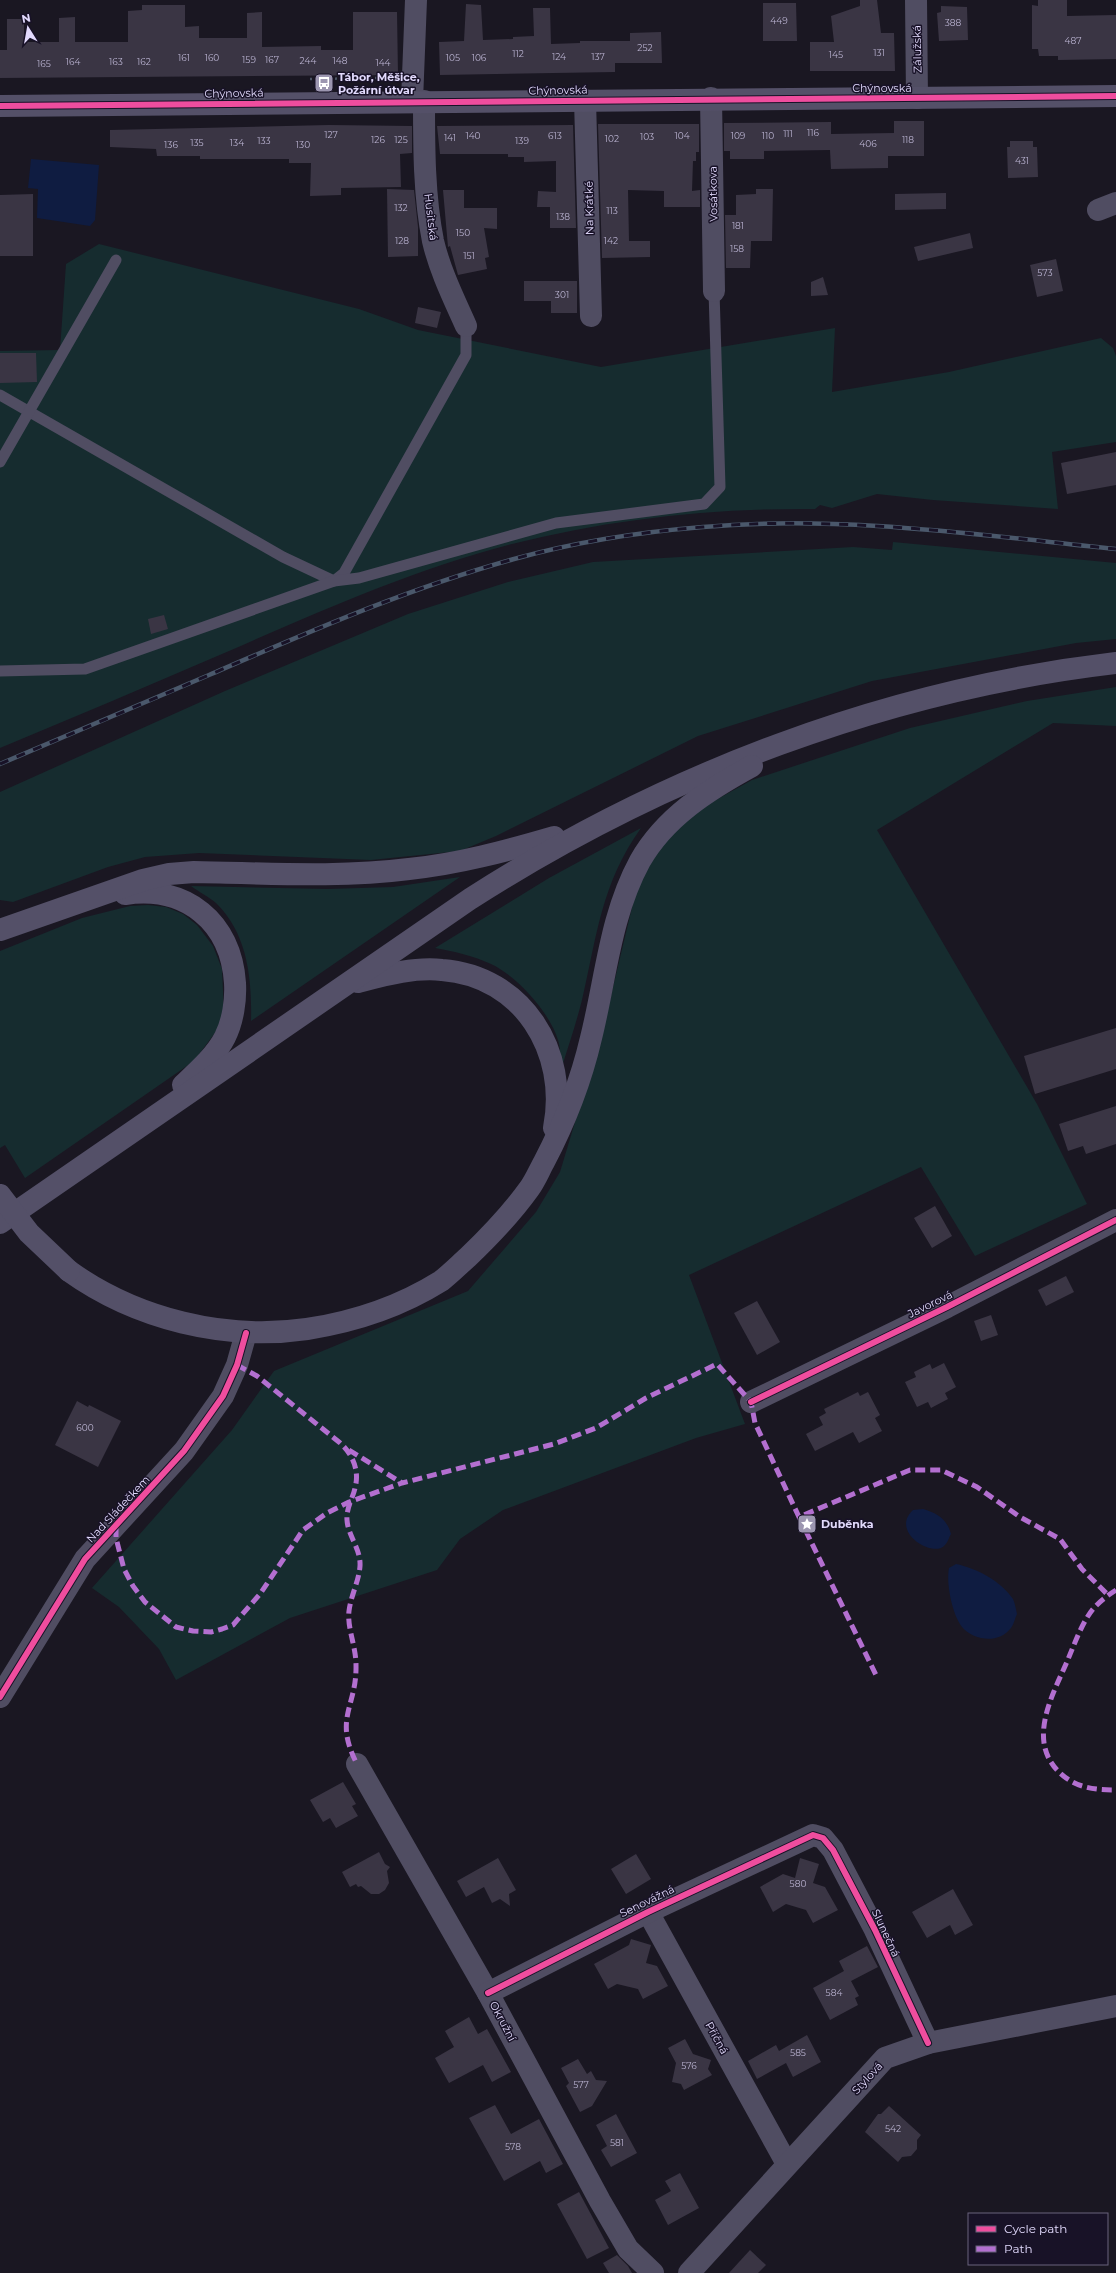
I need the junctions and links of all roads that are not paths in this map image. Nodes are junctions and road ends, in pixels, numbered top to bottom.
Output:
1 (416, 0) edge
2 (916, 0) edge
3 (1116, 96) edge
4 (711, 98) junction
5 (917, 98) junction
6 (584, 100) junction
7 (418, 101) junction
8 (0, 106) edge
9 (116, 260) dead end
10 (714, 291) joint
11 (591, 316) dead end
12 (466, 326) joint
13 (0, 395) edge
14 (29, 412) junction
15 (0, 462) edge
16 (334, 581) junction
17 (1116, 663) edge
18 (0, 671) edge
19 (833, 725) junction
20 (606, 819) junction
21 (94, 899) junction
22 (24, 923) junction
23 (0, 926) edge
24 (0, 930) edge
25 (0, 941) edge
26 (347, 985) junction
27 (129, 1135) junction
28 (549, 1153) junction
29 (0, 1195) edge
30 (1116, 1220) edge
31 (0, 1223) edge
32 (246, 1333) junction
33 (751, 1402) dead end
34 (0, 1697) edge
35 (357, 1764) dead end
36 (819, 1836) joint
37 (648, 1912) junction
38 (488, 1993) junction
39 (1116, 2006) edge
40 (928, 2043) junction
41 (787, 2164) junction
42 (653, 2273) edge
43 (689, 2273) edge

1 - 7 street, Husitská
2 - 5 street, Zálužská
3 - 5 main road, Chýnovská
4 - 5 main road, Chýnovská
4 - 6 main road, Chýnovská
4 - 10 street, Vosátkova
6 - 7 main road, Chýnovská
6 - 11 street, Na Krátké
7 - 8 main road, Chýnovská
7 - 12 street, Husitská
9 - 14 lane
10 - 16 lane
12 - 16 lane
13 - 14 lane
14 - 15 lane
14 - 16 lane
16 - 18 lane
17 - 19 main road
19 - 20 main road
19 - 28 main road
20 - 21 main road
20 - 26 main road
21 - 22 main road
21 - 27 main road
22 - 23 main road
22 - 24 main road
22 - 25 main road
26 - 27 main road
26 - 28 main road
27 - 31 main road
28 - 32 main road
29 - 32 main road, bridge
30 - 33 street, Javorová
32 - 34 street, Nad Sládečkem
35 - 38 street, Okružní
36 - 37 street, Senovážná
36 - 40 street, Slunečná
37 - 38 street, Senovážná
37 - 41 street, Příčná
38 - 42 street, Okružní
39 - 40 street, Stylová
40 - 41 street, Stylová
41 - 43 street, Stylová

